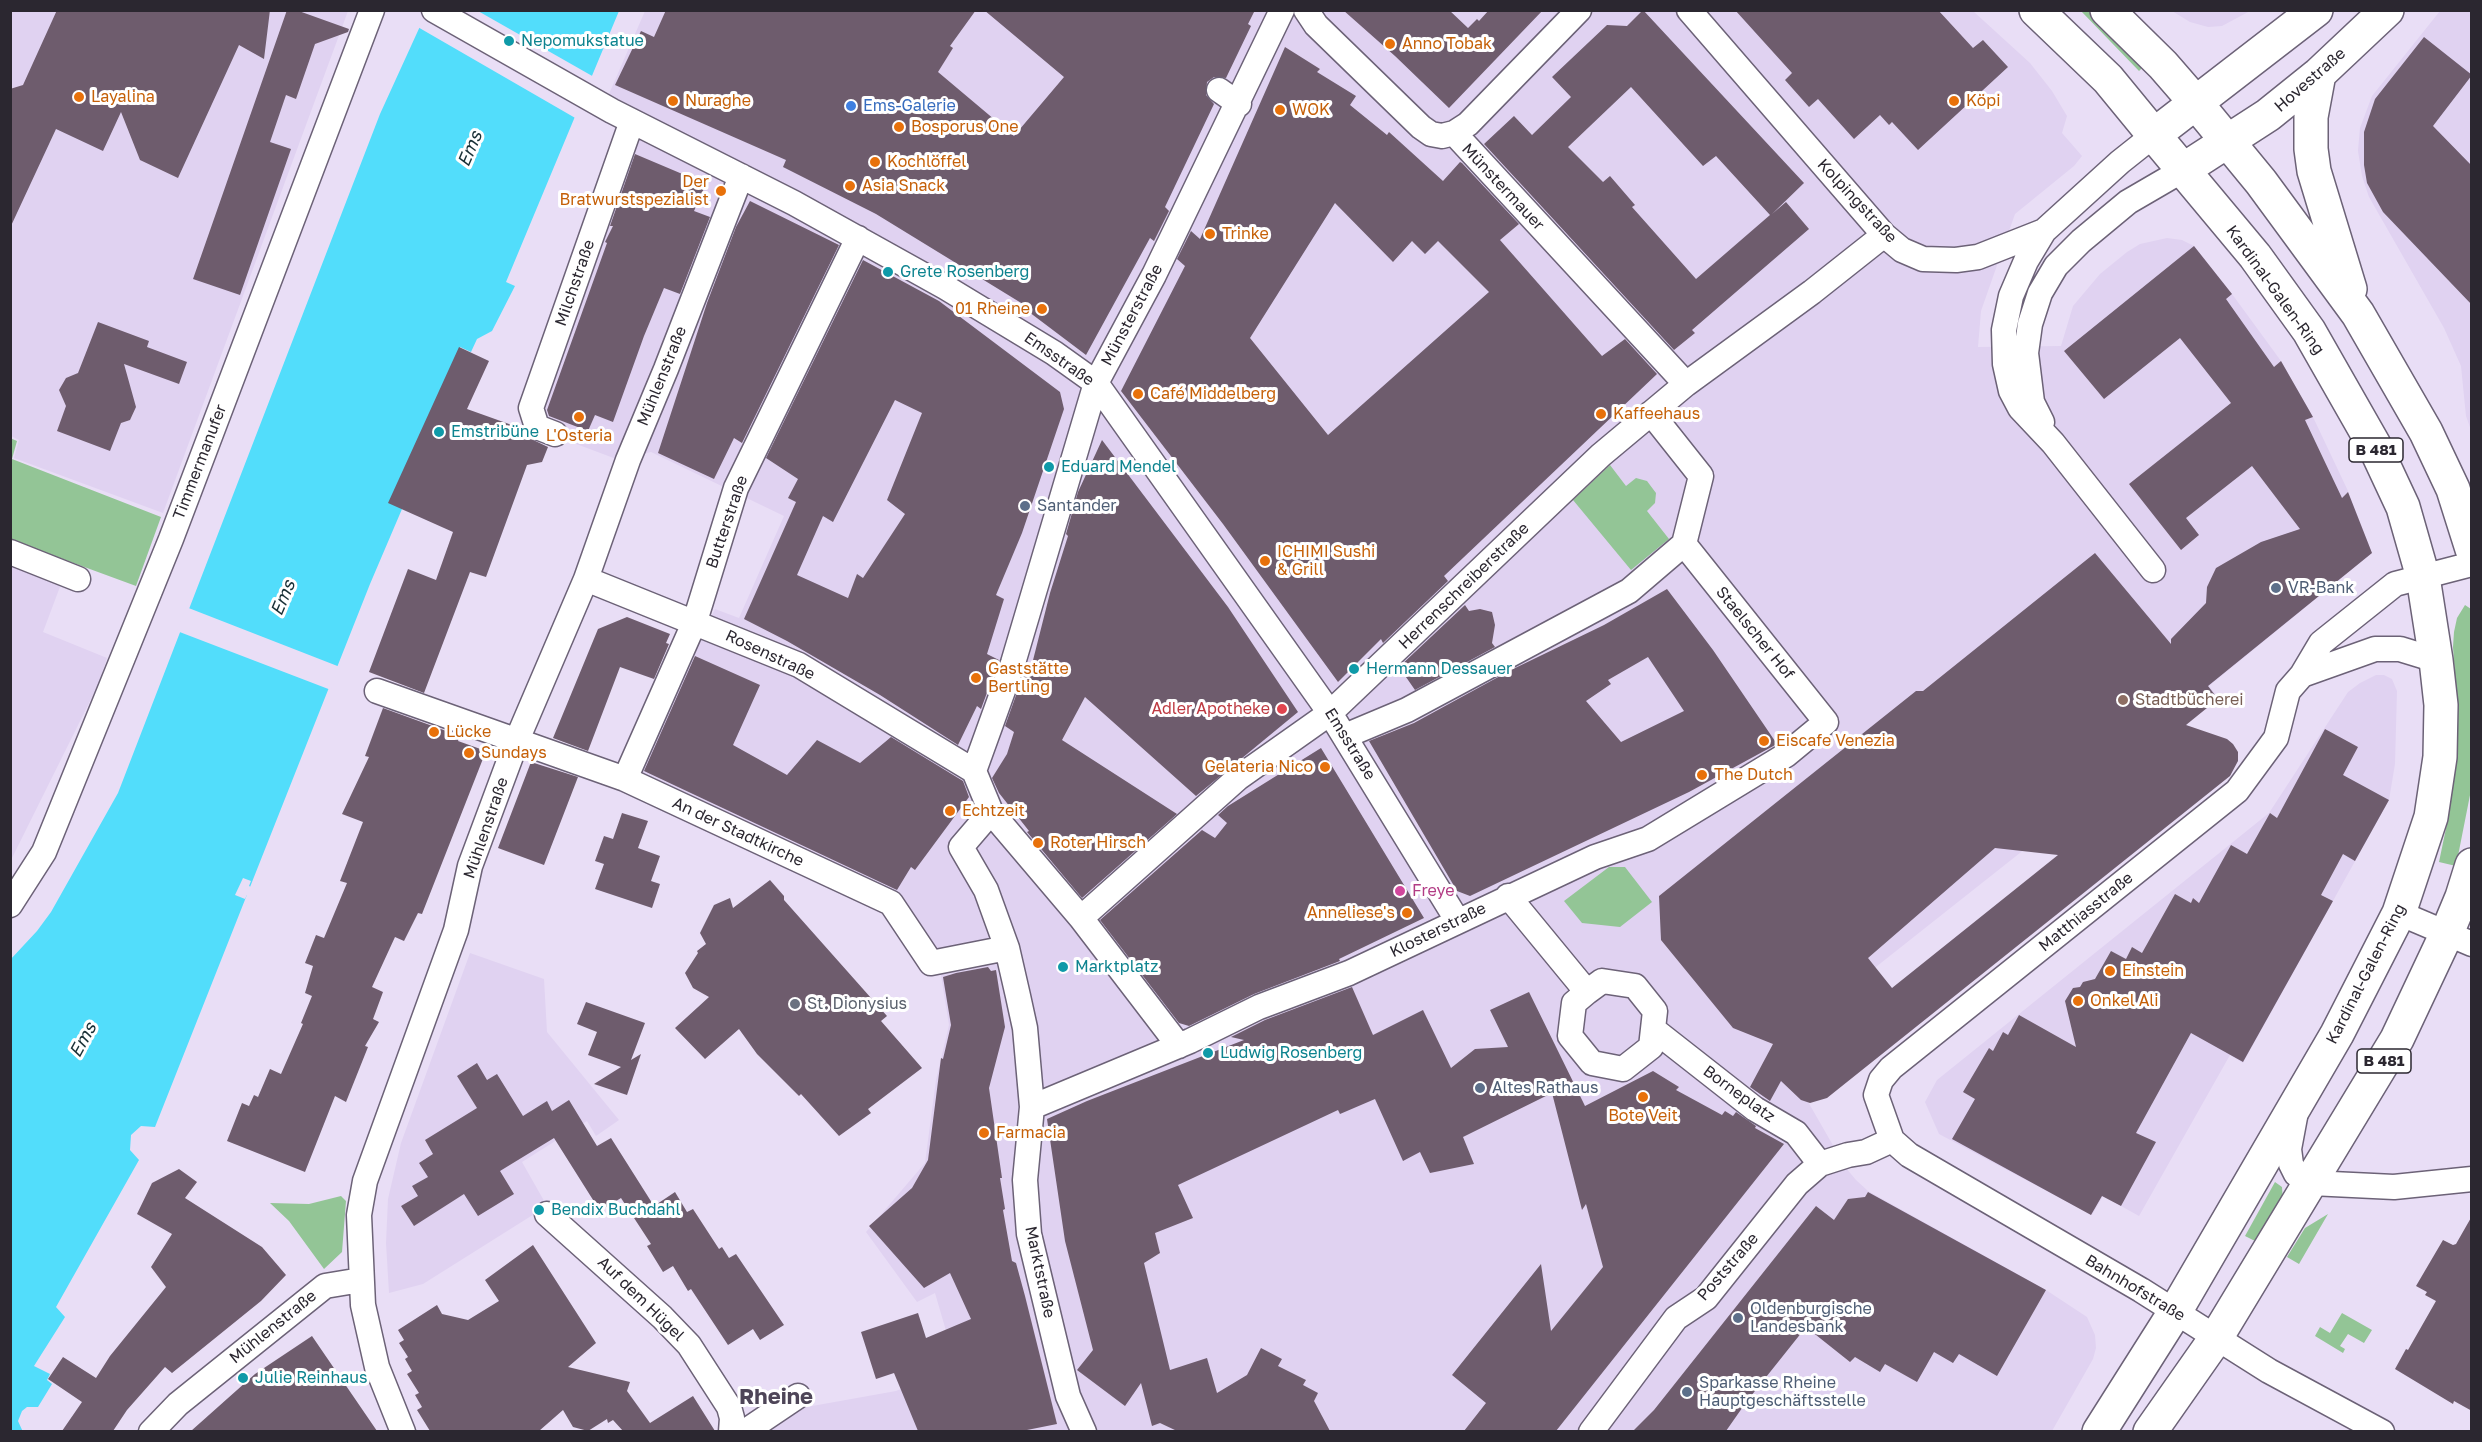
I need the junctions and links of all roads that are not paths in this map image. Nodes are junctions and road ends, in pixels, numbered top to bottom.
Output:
1 (372, 10) edge
2 (434, 10) edge
3 (1282, 10) edge
4 (1306, 10) edge
5 (1579, 10) edge
6 (1689, 10) edge
7 (2036, 10) edge
8 (2106, 10) edge
9 (2316, 10) edge
10 (2387, 10) edge
11 (2319, 75) junction
12 (2196, 103) junction
13 (622, 116) junction
14 (1454, 133) junction
15 (2154, 135) junction
16 (2228, 142) junction
17 (2183, 170) junction
18 (741, 176) junction
19 (2044, 231) junction
20 (1884, 235) junction
21 (858, 238) junction
22 (2358, 314) junction
23 (1096, 383) junction
24 (1686, 384) junction
25 (1651, 413) junction
26 (555, 434) dead end
27 (2053, 442) junction
28 (1684, 544) junction
29 (2472, 549) edge
30 (10, 552) edge
31 (2472, 564) edge
32 (2153, 570) dead end
33 (2423, 577) junction
34 (75, 578) dead end
35 (586, 579) junction
36 (695, 621) junction
37 (2436, 660) junction
38 (2302, 675) junction
39 (377, 691) dead end
40 (1330, 713) junction
41 (1826, 722) joint
42 (1345, 736) junction
43 (517, 740) junction
44 (974, 771) junction
45 (625, 779) junction
46 (991, 812) junction
47 (2472, 865) edge
48 (1508, 896) junction
49 (10, 905) edge
50 (2399, 913) junction
51 (1082, 918) junction
52 (1457, 920) junction
53 (2459, 938) edge
54 (1007, 948) junction
55 (1587, 992) junction
56 (1653, 1029) junction
57 (1179, 1046) junction
58 (2299, 1099) junction
59 (1032, 1107) junction
60 (1892, 1140) junction
61 (1820, 1164) junction
62 (2472, 1179) edge
63 (2311, 1183) junction
64 (547, 1214) dead end
65 (361, 1280) junction
66 (2175, 1312) junction
67 (2216, 1338) junction
68 (798, 1396) dead end
69 (732, 1430) edge
70 (151, 1431) edge
71 (403, 1431) edge
72 (1084, 1431) edge
73 (1591, 1431) edge
74 (2099, 1431) edge
75 (2150, 1431) edge
76 (2382, 1431) edge

1 - 49 street, Timmermanufer
2 - 13 street, Emsstraße
3 - 23 street, Münsterstraße
4 - 14 street, Münstermauer
5 - 14 street
6 - 20 street, Kolpingstraße
7 - 15 main road, Kardinal-Galen-Ring
8 - 12 main road
9 - 12 main road
10 - 11 main road, Hovestraße
11 - 16 main road, Hovestraße
11 - 22 main road
12 - 15 main road
12 - 16 main road, B 481
13 - 18 street, Emsstraße
13 - 26 street, Milchstraße
14 - 24 street, Münstermauer
15 - 17 main road, Kardinal-Galen-Ring / B 481
15 - 19 street, Kolpingstraße
16 - 17 main road, Hovestraße
16 - 22 main road, B 481
17 - 27 street
17 - 33 main road, Kardinal-Galen-Ring / B 481
18 - 21 street, Emsstraße
18 - 35 street, Mühlenstraße
19 - 20 street, Kolpingstraße
19 - 27 street
20 - 24 street, Herrenschreiberstraße
21 - 23 street, Emsstraße
21 - 36 street, Butterstraße
22 - 29 main road, B 481
23 - 40 street, Emsstraße
23 - 44 street, Münsterstraße
24 - 25 street, Herrenschreiberstraße
25 - 28 street
25 - 40 street, Herrenschreiberstraße
27 - 32 street
28 - 41 street, Staelscher Hof
28 - 42 street
30 - 34 street
31 - 33 street, Matthiasstraße
33 - 37 main road, Kardinal-Galen-Ring / B 481
33 - 38 street, Matthiasstraße
35 - 36 street, Rosenstraße
35 - 43 street, Mühlenstraße
36 - 44 street, Rosenstraße
36 - 45 street, Butterstraße
37 - 38 street
37 - 50 main road, Kardinal-Galen-Ring / B 481
38 - 60 street, Matthiasstraße
39 - 43 street, An der Stadtkirche
40 - 42 street, Emsstraße
40 - 51 street, Herrenschreiberstraße
41 - 48 street, Klosterstraße
42 - 52 street, Emsstraße
43 - 45 street, An der Stadtkirche
43 - 65 street, Mühlenstraße
44 - 46 street
45 - 54 street, An der Stadtkirche
46 - 51 street
46 - 54 street
47 - 53 main road, B 481
48 - 52 street, Klosterstraße
48 - 55 street
50 - 53 street
50 - 58 main road, Kardinal-Galen-Ring / B 481
51 - 57 street
52 - 57 street, Klosterstraße
53 - 63 main road, B 481
54 - 59 street
55 - 56 street
55 - 56 street
56 - 61 street, Borneplatz
57 - 59 street, Klosterstraße
58 - 63 street
58 - 66 main road, Kardinal-Galen-Ring / B 481
59 - 72 street, Marktstraße
60 - 61 street, Poststraße
60 - 66 street, Bahnhofstraße
61 - 73 street, Poststraße
62 - 63 street
63 - 67 main road, B 481
64 - 69 street, Auf dem Hügel
65 - 70 street, Mühlenstraße
65 - 71 street
66 - 67 street, Bahnhofstraße
66 - 74 main road, Kardinal-Galen-Ring / B 481
67 - 75 main road, B 481
67 - 76 street, Bahnhofstraße
68 - 69 street, Auf dem Hügel

